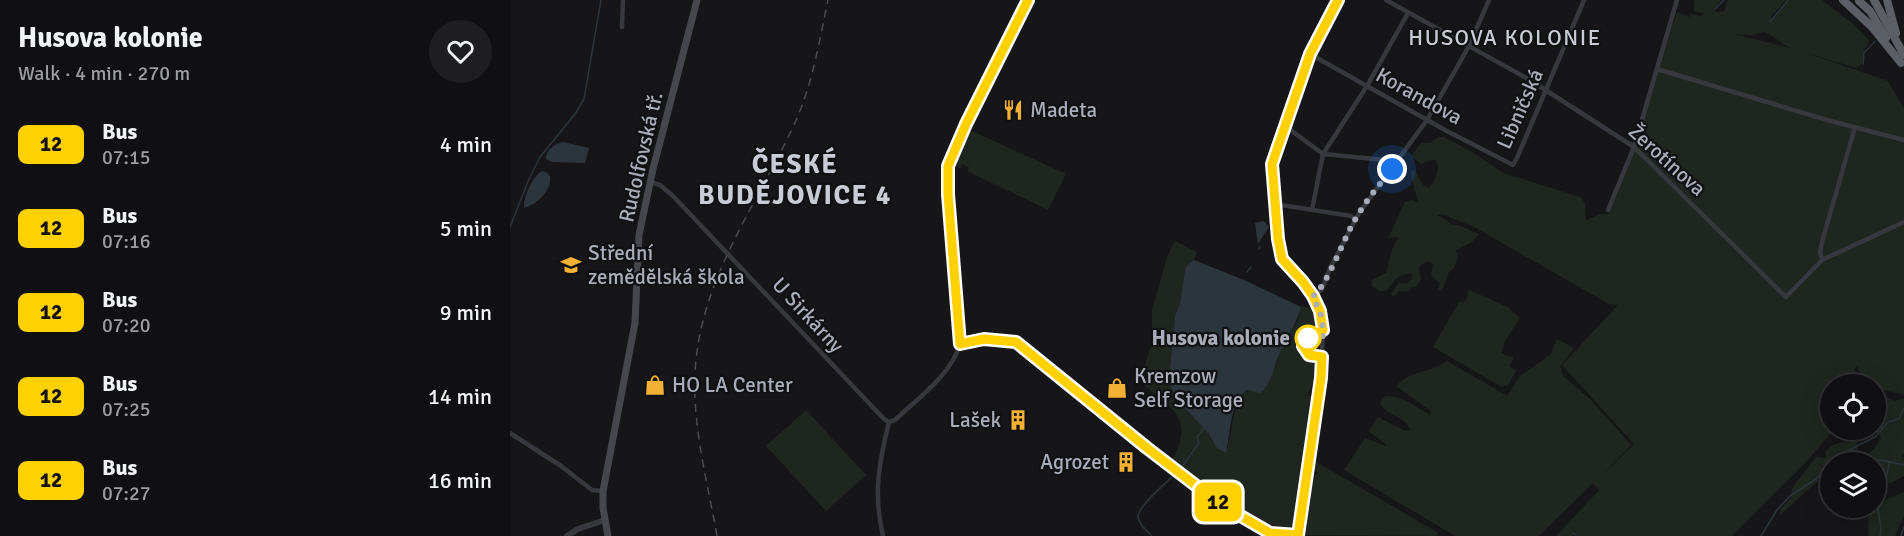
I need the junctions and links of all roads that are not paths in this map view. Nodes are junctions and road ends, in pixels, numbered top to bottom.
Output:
1 (623, 0) edge
2 (696, 0) edge
3 (1028, 0) edge
4 (1338, 0) edge
5 (1386, 0) edge
6 (1489, 0) edge
7 (1584, 0) edge
8 (1677, 0) edge
9 (1843, 0) edge
10 (1858, 0) edge
11 (1869, 0) edge
12 (1874, 0) edge
13 (1887, 0) edge
14 (1408, 13) junction
15 (622, 27) dead end
16 (1469, 46) junction
17 (1310, 54) junction
18 (1903, 60) edge
19 (1657, 69) junction
20 (1367, 86) junction
21 (1546, 91) junction
22 (1427, 120) junction
23 (1285, 126) junction
24 (1856, 127) junction
25 (1904, 140) edge
26 (1634, 147) junction
27 (1323, 154) junction
28 (1396, 161) junction
29 (1402, 165) dead end
30 (1513, 165) joint
31 (650, 182) junction
32 (1275, 204) junction
33 (1312, 210) junction
34 (1608, 210) dead end
35 (1355, 219) junction
36 (1904, 222) edge
37 (1822, 260) junction
38 (1313, 296) junction
39 (960, 344) junction
40 (890, 422) junction
41 (510, 433) edge
42 (603, 491) junction
43 (605, 520) junction
44 (1271, 535) edge
45 (1298, 535) edge
46 (567, 536) edge
47 (609, 536) edge
48 (883, 536) edge

1 - 15 street
2 - 31 main road, Rudolfovská tř.
3 - 39 street
4 - 17 street
5 - 14 street, Žerotínova
6 - 16 street
7 - 21 street, Libničská
8 - 19 street
9 - 18 highway
10 - 11 highway
10 - 18 highway
12 - 18 highway
13 - 18 highway
14 - 16 street, Žerotínova
14 - 20 street
16 - 21 street, Žerotínova
16 - 22 street
17 - 20 street, Korandova
17 - 23 street
19 - 24 street
19 - 26 street
20 - 22 street, Korandova
20 - 27 street
21 - 26 street, Žerotínova
21 - 30 street, Libničská
22 - 28 street
22 - 30 street, Korandova
23 - 27 street
23 - 32 street
24 - 25 street
24 - 37 street
26 - 34 street
26 - 37 street, Žerotínova
27 - 28 street
27 - 33 street
28 - 29 street
28 - 35 street
31 - 40 street, U Sirkárny
31 - 42 main road, Rudolfovská tř.
32 - 33 street
32 - 38 street
33 - 35 street
35 - 38 street
36 - 37 street, Žerotínova
38 - 45 street
39 - 40 street
39 - 44 street
40 - 48 street
41 - 42 street
42 - 43 main road, Rudolfovská tř.
43 - 46 street
43 - 47 main road, Rudolfovská tř.
44 - 45 street

